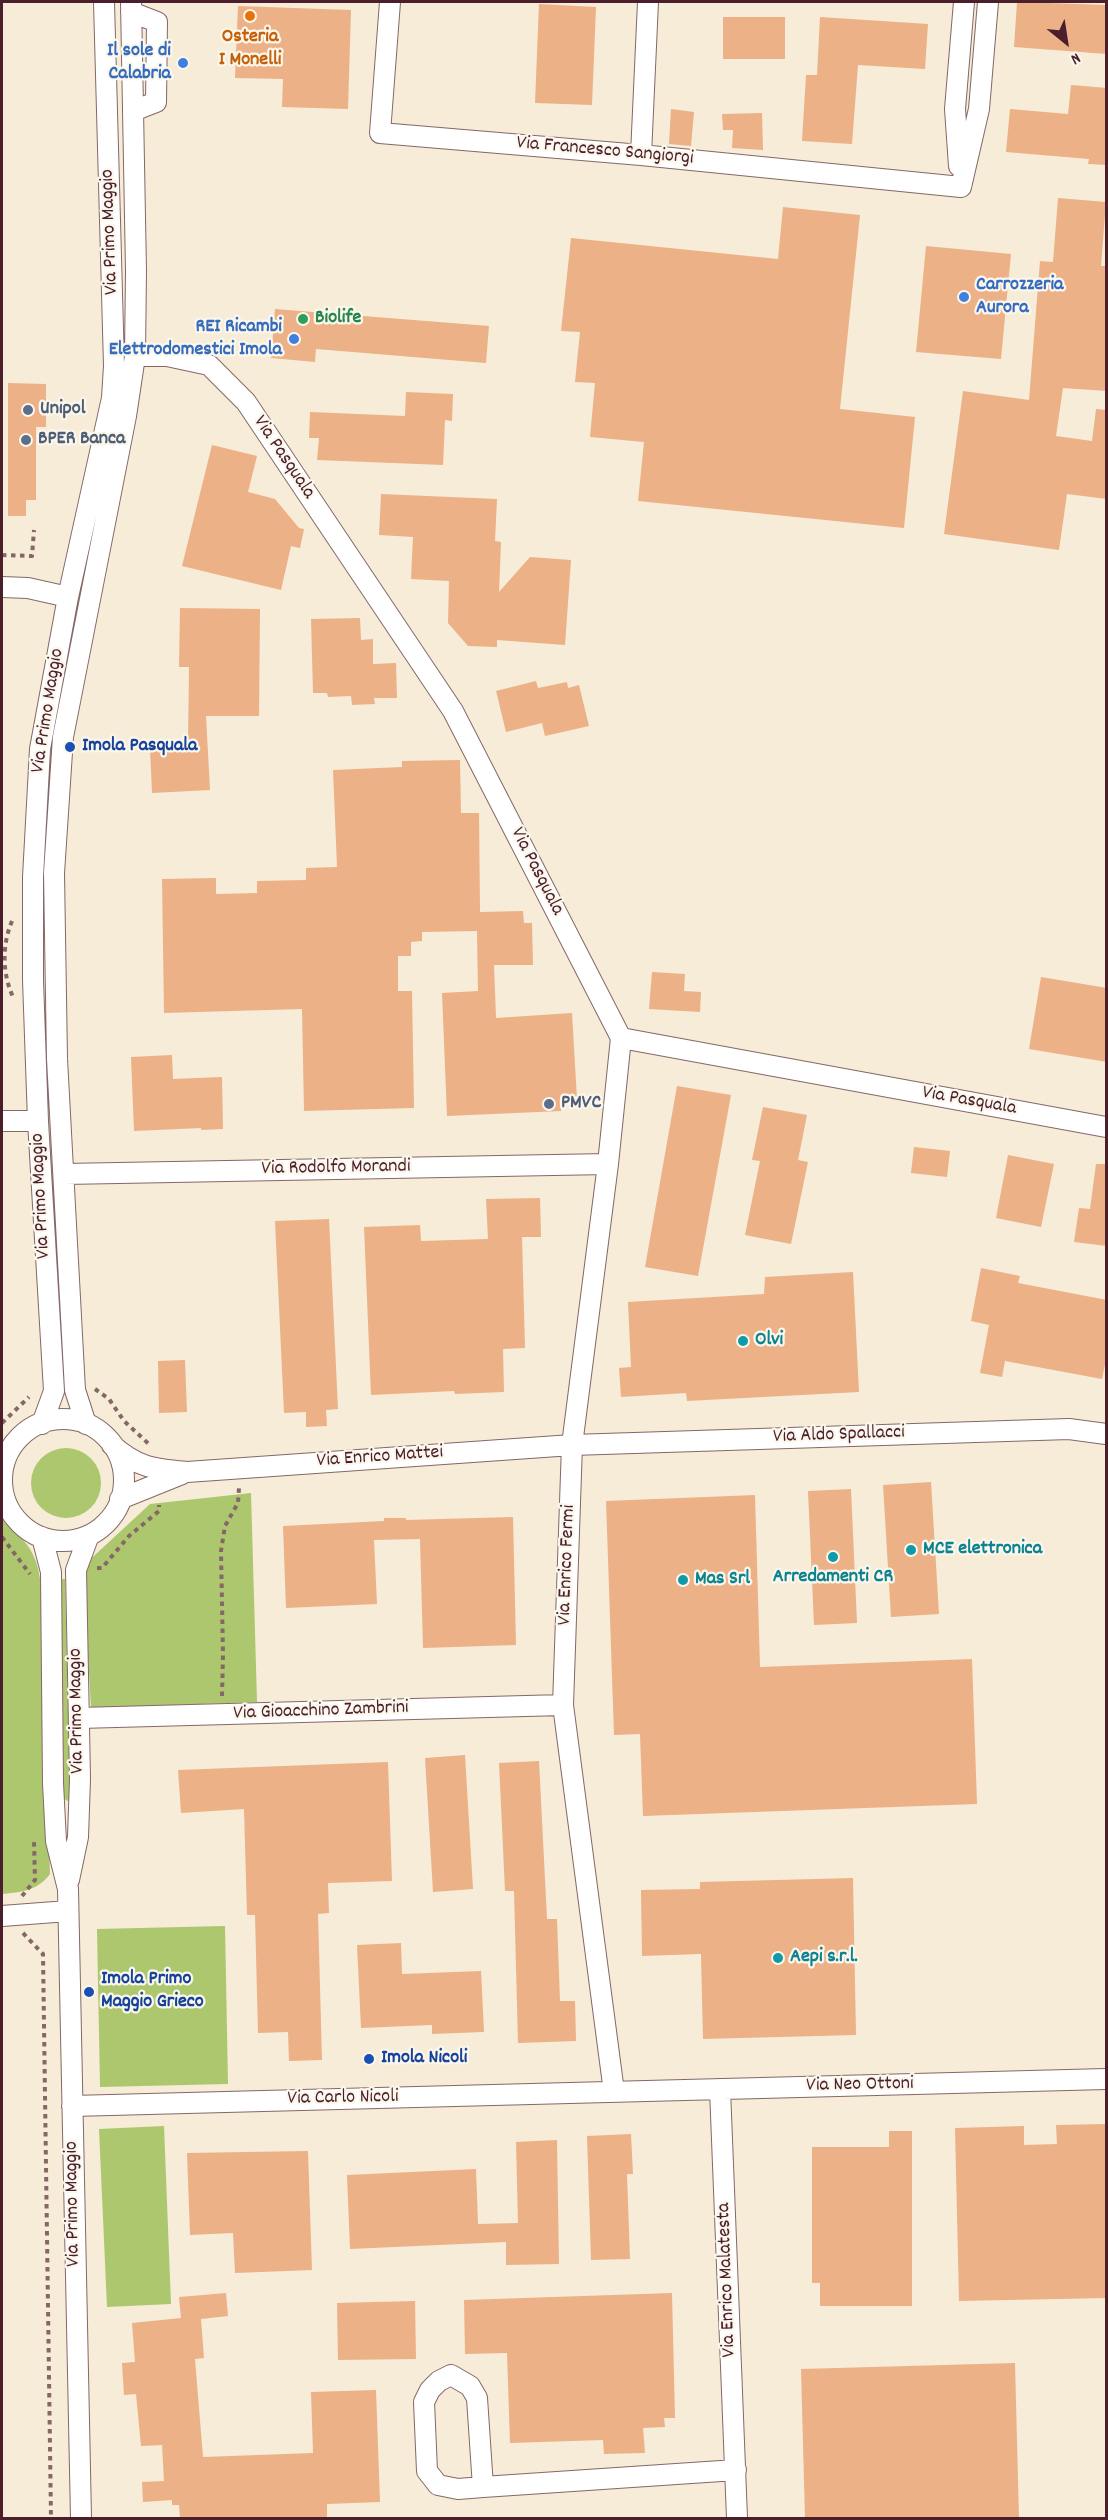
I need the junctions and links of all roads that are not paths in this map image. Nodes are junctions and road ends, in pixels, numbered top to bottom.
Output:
1 (104, 2) edge
2 (390, 2) edge
3 (648, 2) edge
4 (964, 2) edge
5 (988, 2) edge
6 (131, 7) edge
7 (641, 155) junction
8 (961, 187) junction
9 (135, 356) junction
10 (2, 587) edge
11 (68, 597) junction
12 (621, 1038) junction
13 (2, 1121) edge
14 (38, 1121) junction
15 (1107, 1127) edge
16 (608, 1164) junction
17 (64, 1174) junction
18 (42, 1424) junction
19 (86, 1424) junction
20 (1107, 1434) edge
21 (112, 1445) junction
22 (572, 1445) junction
23 (4, 1456) edge
24 (188, 1472) junction
25 (120, 1499) junction
26 (4, 1502) edge
27 (89, 1535) junction
28 (42, 1538) junction
29 (563, 1705) junction
30 (79, 1718) junction
31 (68, 1889) junction
32 (69, 1911) junction
33 (2, 1916) edge
34 (1107, 2079) edge
35 (720, 2090) junction
36 (614, 2092) junction
37 (72, 2106) junction
38 (736, 2470) junction
39 (483, 2487) junction
40 (81, 2518) edge
41 (737, 2518) edge

1 - 11 street, Via Primo Maggio
2 - 7 street, Via Francesco Sangiorgi
3 - 7 street
4 - 8 street
5 - 8 street
6 - 9 street, Via Primo Maggio
7 - 8 street, Via Francesco Sangiorgi
9 - 12 street, Via Pasquala
9 - 17 street, Via Primo Maggio
10 - 11 street
11 - 14 street, Via Primo Maggio
12 - 15 street, Via Pasquala
12 - 16 street, Via Enrico Fermi
13 - 14 street
14 - 18 street, Via Primo Maggio
16 - 17 street, Via Rodolfo Morandi
16 - 22 street, Via Enrico Fermi
17 - 19 street, Via Primo Maggio
18 - 19 street
18 - 23 street
19 - 21 street
20 - 22 street, Via Aldo Spallacci
21 - 24 street, Via Enrico Mattei
21 - 25 street
22 - 24 street, Via Enrico Mattei
22 - 29 street, Via Enrico Fermi
23 - 26 street
24 - 25 street, Via Enrico Mattei
25 - 27 street
26 - 28 street
27 - 28 street
27 - 30 street, Via Primo Maggio
28 - 31 street, Via Primo Maggio
29 - 30 street, Via Gioacchino Zambrini
29 - 36 street, Via Enrico Fermi
30 - 31 street, Via Primo Maggio
31 - 32 street, Via Primo Maggio
32 - 33 street
32 - 37 street, Via Primo Maggio
34 - 35 street, Via Neo Ottoni
35 - 36 street, Via Neo Ottoni
35 - 38 street, Via Enrico Malatesta
36 - 37 street, Via Carlo Nicoli
37 - 40 street, Via Primo Maggio
38 - 39 street
38 - 41 street, Via Enrico Malatesta
39 - 39 street

